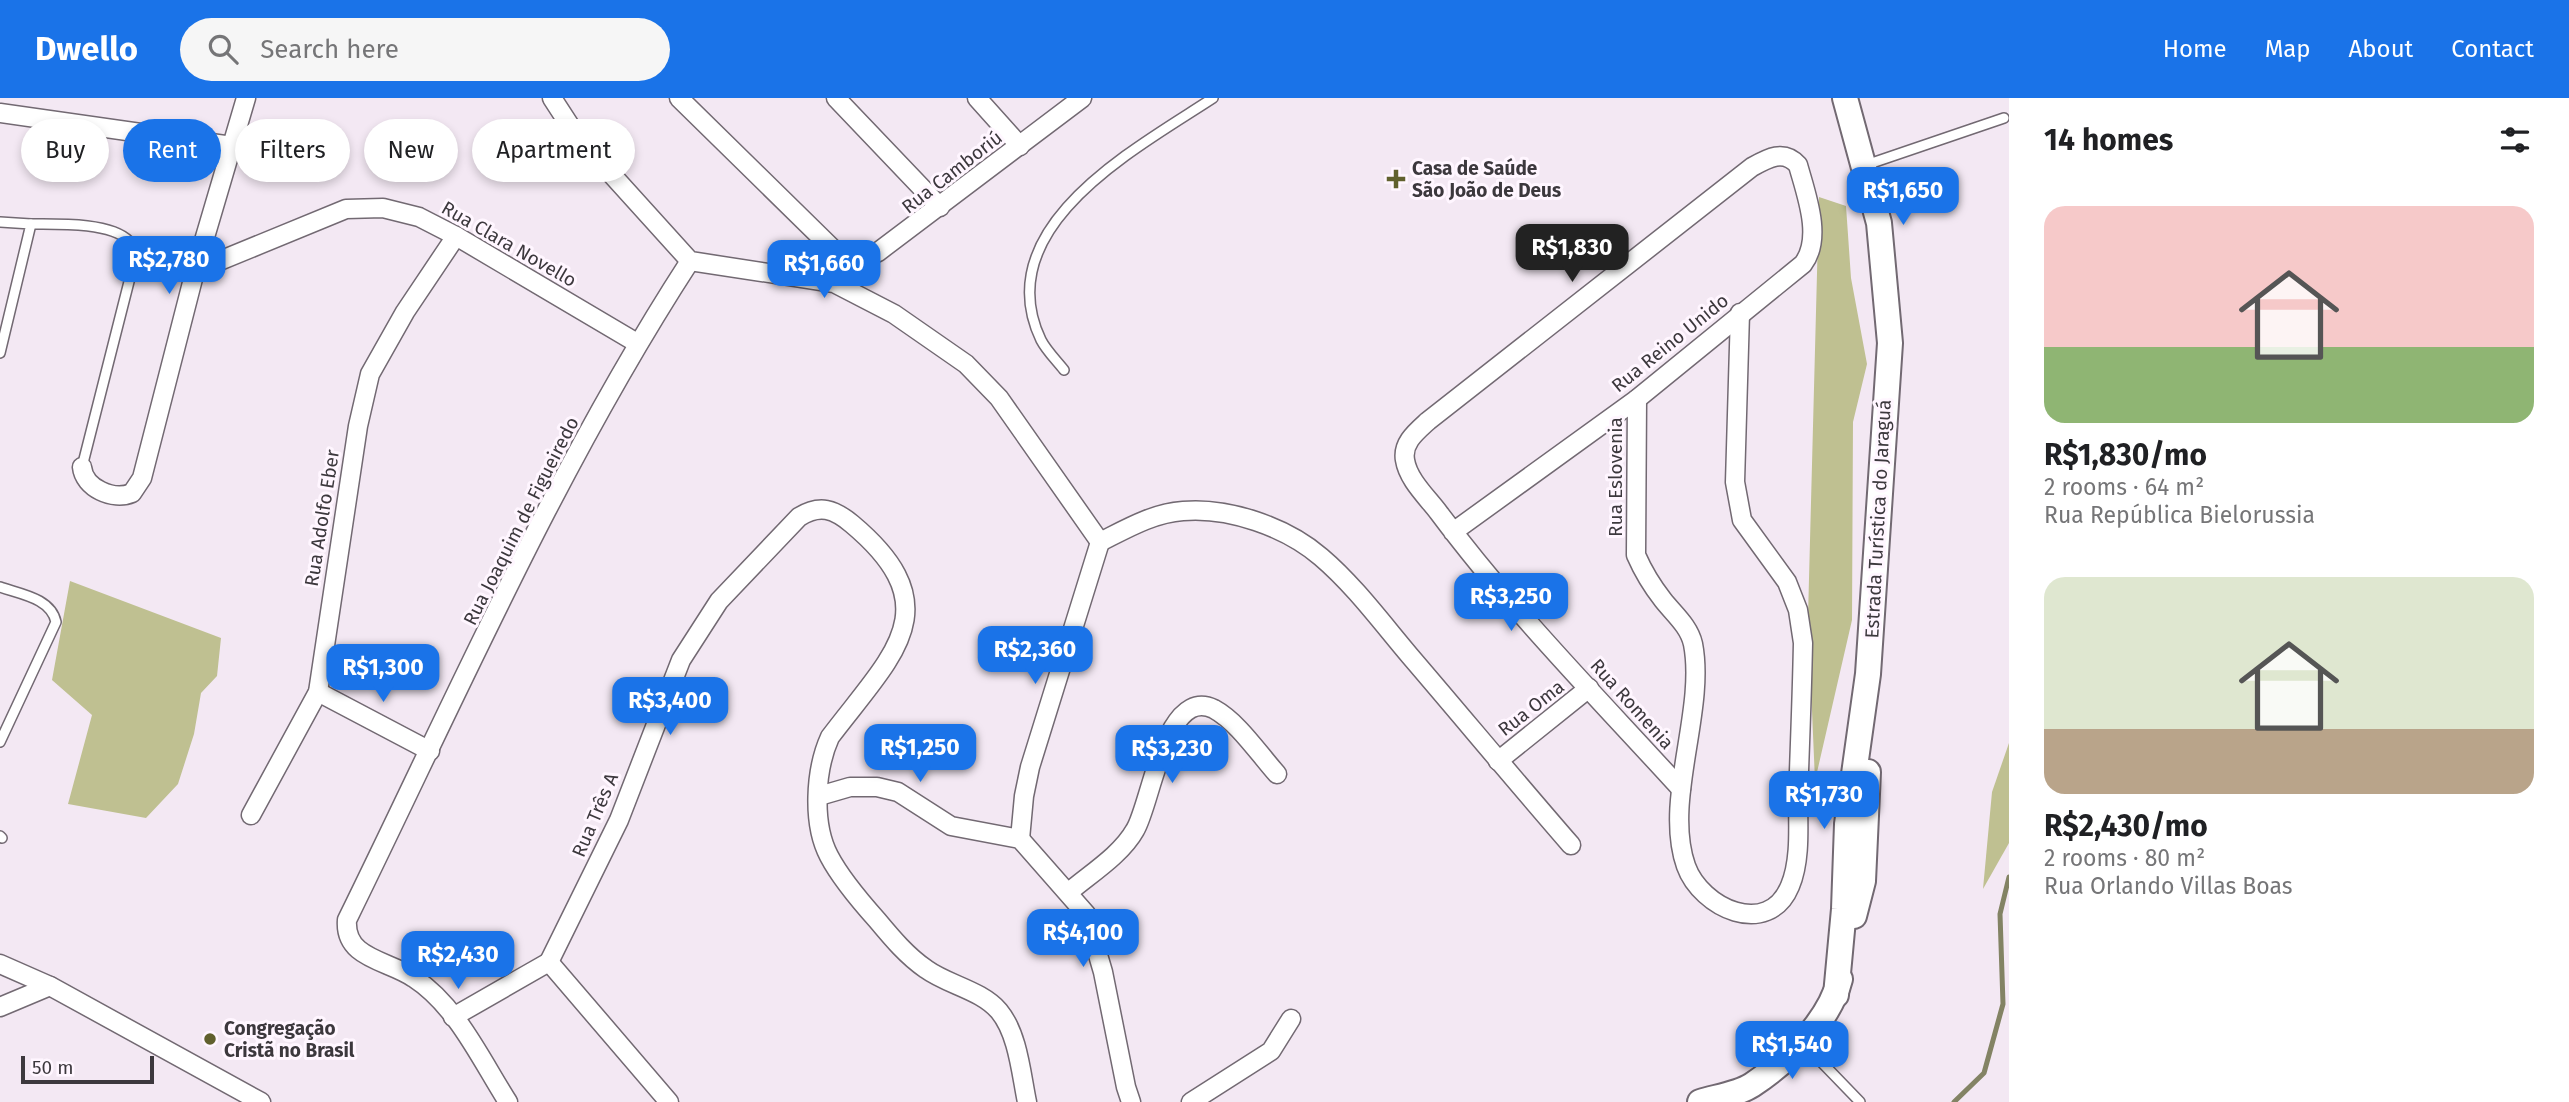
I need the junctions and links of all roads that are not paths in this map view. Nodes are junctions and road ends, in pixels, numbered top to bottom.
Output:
1 (246, 98) edge
2 (552, 98) edge
3 (679, 98) edge
4 (836, 98) edge
5 (977, 98) edge
6 (1082, 98) edge
7 (1213, 98) edge
8 (1829, 98) edge
9 (1846, 98) edge
10 (0, 113) edge
11 (2004, 118) dead end
12 (232, 146) junction
13 (1020, 146) junction
14 (1866, 165) junction
15 (940, 207) junction
16 (0, 222) edge
17 (31, 225) junction
18 (456, 236) junction
19 (690, 261) junction
20 (195, 271) junction
21 (1740, 313) junction
22 (637, 343) junction
23 (0, 353) edge
24 (1886, 364) junction
25 (1064, 370) dead end
26 (1637, 398) junction
27 (1405, 447) joint
28 (82, 467) joint
29 (1453, 532) junction
30 (1100, 542) junction
31 (0, 587) edge
32 (1589, 688) junction
33 (318, 692) junction
34 (0, 743) edge
35 (430, 751) junction
36 (1498, 761) junction
37 (1277, 774) dead end
38 (1681, 789) junction
39 (819, 796) junction
40 (251, 815) dead end
41 (1020, 839) junction
42 (1571, 845) dead end
43 (1069, 892) junction
44 (549, 962) junction
45 (0, 964) edge
46 (50, 986) junction
47 (0, 1007) edge
48 (453, 1017) junction
49 (1291, 1019) dead end
50 (1802, 1042) junction
51 (261, 1102) edge
52 (508, 1102) edge
53 (669, 1102) edge
54 (1027, 1102) edge
55 (1131, 1102) edge
56 (1191, 1102) edge
57 (1700, 1102) edge
58 (1860, 1102) edge

1 - 12 street
2 - 19 street
3 - 15 street, Rua Camboriú
4 - 15 street
5 - 13 street
6 - 13 street, Rua Camboriú
7 - 25 lane
8 - 24 main road, Estrada Turística do Jaraguá
9 - 14 main road, Estrada Turística do Jaraguá
10 - 12 street
11 - 14 lane
12 - 20 street
13 - 15 street, Rua Camboriú
14 - 24 main road, Estrada Turística do Jaraguá
16 - 17 lane
17 - 23 lane
17 - 28 lane
18 - 20 street, Rua Clara Novello
18 - 22 street, Rua Clara Novello
18 - 33 street, Rua Adolfo Eber
19 - 22 street, Rua Joaquim de Figueiredo
19 - 30 street
20 - 28 street
21 - 26 street, Rua Reino Unido
21 - 27 street, Rua Reino Unido
21 - 38 street, Rua Eslovenia
22 - 35 street, Rua Joaquim de Figueiredo
24 - 50 main road, Estrada Turística do Jaraguá
26 - 29 street, Rua Reino Unido
26 - 38 street, Rua Eslovenia
27 - 29 street, Rua Romenia
29 - 32 street, Rua Romenia
30 - 36 street
30 - 41 street
31 - 34 lane
32 - 36 street, Rua Oma
32 - 38 street, Rua Romenia
33 - 35 street
33 - 40 street, Rua Adolfo Eber
35 - 48 street, Rua Joaquim de Figueiredo
36 - 42 street
37 - 43 street
39 - 41 street
39 - 44 street, Rua Três A
39 - 54 street
41 - 43 street
43 - 55 street
44 - 48 street
44 - 53 street
45 - 46 street
46 - 47 street
46 - 51 street
48 - 52 street
49 - 56 street
50 - 57 main road, Estrada Turística do Jaraguá
50 - 58 lane

